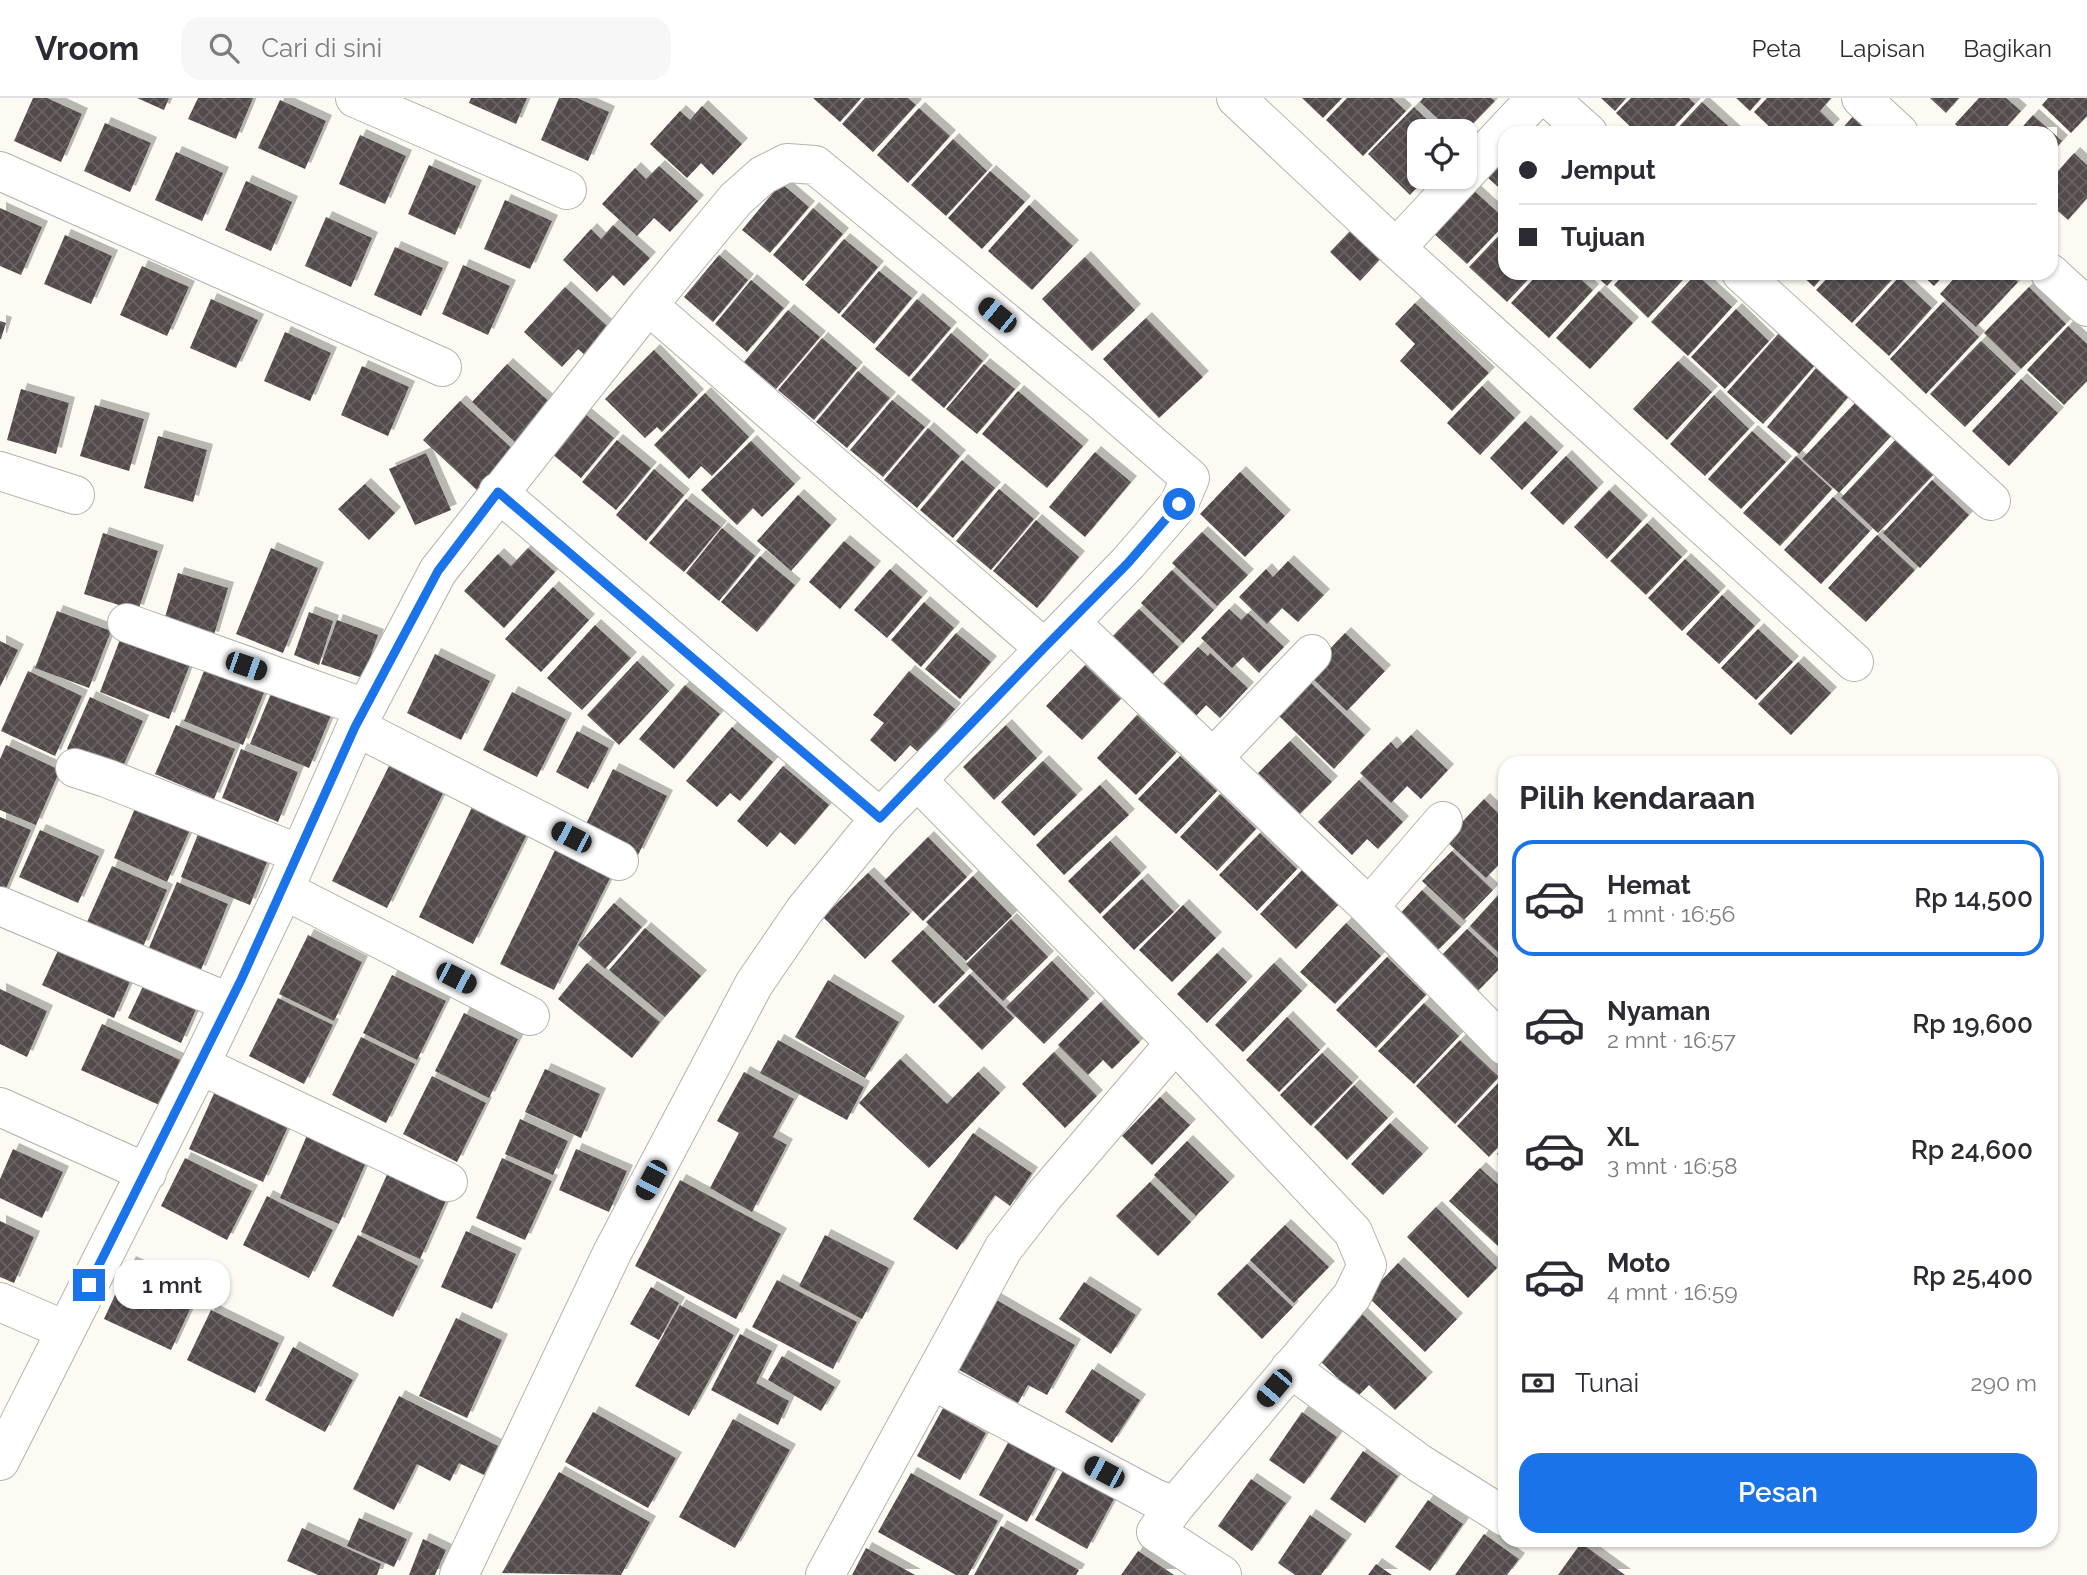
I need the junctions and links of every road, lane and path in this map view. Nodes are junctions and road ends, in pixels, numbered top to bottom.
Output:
1 (355, 98) edge
2 (1236, 98) edge
3 (1536, 98) edge
4 (1549, 98) edge
5 (1861, 98) edge
6 (1510, 126) edge
7 (1580, 126) edge
8 (1891, 126) edge
9 (1498, 139) edge
10 (1477, 161) edge
11 (0, 171) edge
12 (1451, 189) edge
13 (567, 190) dead end
14 (1396, 248) junction
15 (1749, 280) edge
16 (2058, 280) edge
17 (648, 305) junction
18 (2087, 307) edge
19 (442, 367) dead end
20 (0, 471) edge
21 (498, 492) junction
22 (75, 495) dead end
23 (1991, 501) dead end
24 (127, 624) dead end
25 (1057, 635) junction
26 (1312, 654) dead end
27 (1854, 662) dead end
28 (360, 718) junction
29 (1213, 758) junction
30 (75, 768) dead end
31 (918, 781) junction
32 (880, 818) junction
33 (1443, 821) dead end
34 (300, 854) junction
35 (619, 862) dead end
36 (284, 890) junction
37 (0, 906) edge
38 (1370, 907) junction
39 (230, 1003) junction
40 (530, 1016) dead end
41 (1498, 1039) edge
42 (1175, 1043) junction
43 (200, 1065) junction
44 (0, 1107) edge
45 (147, 1173) junction
46 (448, 1182) dead end
47 (0, 1302) edge
48 (65, 1330) junction
49 (1290, 1368) junction
50 (932, 1380) junction
51 (0, 1461) edge
52 (1175, 1506) junction
53 (1498, 1513) edge
54 (459, 1575) edge
55 (825, 1575) edge
56 (1222, 1575) edge

1 - 13 street
2 - 14 street
3 - 6 street
4 - 7 street
5 - 8 street
9 - 10 street
11 - 19 street
12 - 14 street
14 - 27 street
15 - 23 street
16 - 18 street
17 - 21 street
17 - 25 street
17 - 25 street
20 - 22 street
21 - 28 street
21 - 32 street
24 - 28 street
25 - 29 street
25 - 31 street
26 - 29 street
28 - 34 street
28 - 35 street
29 - 38 street
30 - 34 street
31 - 32 street
31 - 42 street
32 - 54 street
33 - 38 street
34 - 36 street
36 - 39 street
36 - 40 street
37 - 39 street
38 - 41 street
39 - 43 street
42 - 49 street
42 - 50 street
43 - 45 street
43 - 46 street
44 - 45 street
45 - 48 street
47 - 48 street
48 - 51 street
49 - 52 street
49 - 53 street
50 - 52 street
50 - 55 street
52 - 56 street

